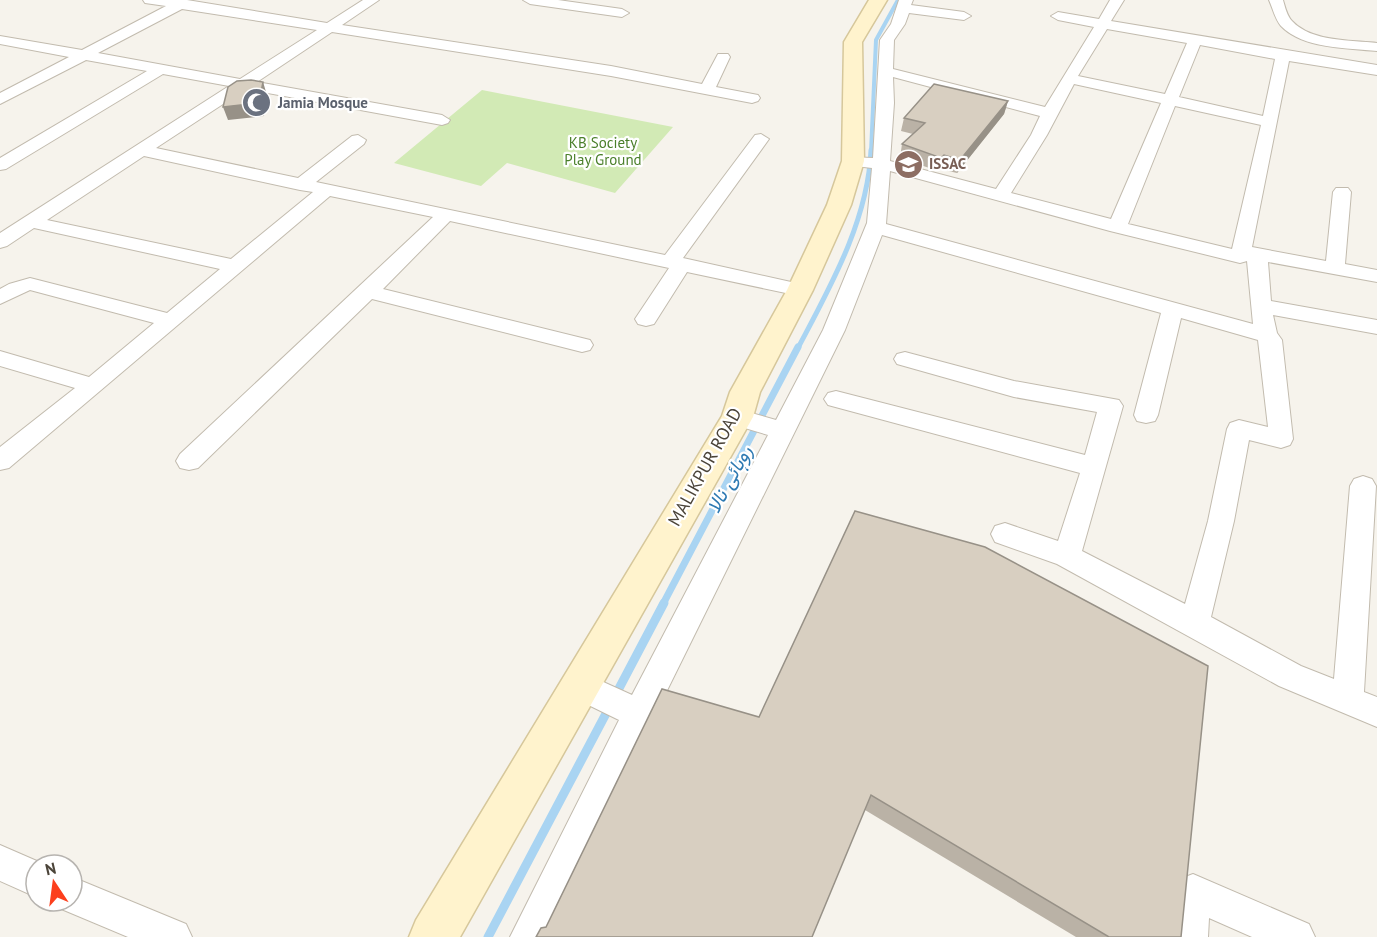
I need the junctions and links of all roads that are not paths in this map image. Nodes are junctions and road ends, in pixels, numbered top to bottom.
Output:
1 (150, 0) edge
2 (372, 0) edge
3 (530, 0) edge
4 (1117, 0) edge
5 (1276, 0) edge
6 (184, 2) edge
7 (896, 3) edge
8 (622, 13) dead end
9 (964, 16) dead end
10 (1058, 16) dead end
11 (1104, 23) junction
12 (329, 28) junction
13 (0, 40) edge
14 (1195, 41) junction
15 (1377, 47) edge
16 (1273, 50) junction
17 (84, 55) junction
18 (723, 57) dead end
19 (163, 68) junction
20 (1377, 70) edge
21 (894, 73) dead end
22 (936, 74) dead end
23 (1070, 79) junction
24 (244, 82) junction
25 (909, 89) dead end
26 (707, 90) junction
27 (752, 98) dead end
28 (0, 99) edge
29 (1170, 100) junction
30 (1049, 113) junction
31 (442, 120) dead end
32 (1270, 122) junction
33 (761, 139) dead end
34 (358, 140) dead end
35 (142, 150) junction
36 (865, 163) junction
37 (0, 165) edge
38 (300, 185) junction
39 (326, 190) junction
40 (1342, 192) dead end
41 (1000, 196) junction
42 (446, 215) junction
43 (32, 222) junction
44 (876, 227) junction
45 (1117, 227) junction
46 (0, 242) edge
47 (1249, 253) junction
48 (676, 263) junction
49 (234, 266) junction
50 (1335, 268) junction
51 (1377, 276) edge
52 (800, 290) junction
53 (368, 292) junction
54 (0, 298) edge
55 (1261, 306) junction
56 (1173, 309) junction
57 (646, 319) dead end
58 (169, 320) junction
59 (1377, 327) edge
60 (1266, 335) junction
61 (582, 345) dead end
62 (0, 358) edge
63 (905, 359) dead end
64 (93, 386) junction
65 (836, 399) dead end
66 (1146, 415) dead end
67 (742, 419) junction
68 (778, 429) junction
69 (0, 461) edge
70 (189, 461) dead end
71 (1094, 467) junction
72 (1363, 486) dead end
73 (1005, 534) dead end
74 (1067, 556) junction
75 (1195, 623) junction
76 (586, 688) junction
77 (1348, 700) junction
78 (633, 711) junction
79 (1377, 712) edge
80 (0, 863) edge
81 (24, 874) edge
82 (84, 900) edge
83 (437, 936) edge
84 (173, 937) edge
85 (529, 937) edge
86 (1189, 937) edge
87 (1296, 937) edge

1 - 6 street
2 - 12 street
3 - 8 street
4 - 11 street
5 - 15 street
6 - 12 street
6 - 17 street
7 - 9 street
7 - 36 street, MALIKPUR ROAD
10 - 11 street
11 - 14 street
11 - 23 street
12 - 24 street
12 - 26 street
13 - 17 street
14 - 16 street
14 - 29 street
16 - 20 street
16 - 32 street
17 - 19 street
17 - 28 street
18 - 26 street
19 - 24 street
19 - 37 street
21 - 30 street
22 - 30 street
23 - 29 street
23 - 30 street
24 - 31 street
24 - 35 street
25 - 30 street
26 - 27 street
29 - 32 street
29 - 45 street
30 - 41 street
32 - 47 street
33 - 48 street
34 - 38 street
35 - 38 street
35 - 43 street
36 - 41 street
36 - 44 street
36 - 52 street, MALIKPUR ROAD
38 - 39 street
39 - 42 street
39 - 49 street
40 - 50 street
41 - 45 street
42 - 48 street
42 - 53 street
43 - 46 street
43 - 49 street
44 - 56 street
44 - 68 street
45 - 47 street
47 - 50 street
47 - 55 street
48 - 52 street
48 - 57 street
49 - 58 street
50 - 51 street
52 - 67 street, MALIKPUR ROAD
53 - 61 street
53 - 70 street
54 - 58 street
55 - 59 street
55 - 60 street
56 - 60 street
56 - 66 street
58 - 64 street
60 - 75 street
62 - 64 street
63 - 71 street
64 - 69 street
65 - 71 street
67 - 68 street
67 - 76 street, MALIKPUR ROAD
68 - 78 street
71 - 74 street
72 - 77 street
73 - 74 street
74 - 75 street
75 - 77 street
76 - 78 street
76 - 83 street, MALIKPUR ROAD
77 - 79 street
78 - 85 street
80 - 81 street
82 - 84 street
86 - 87 street

